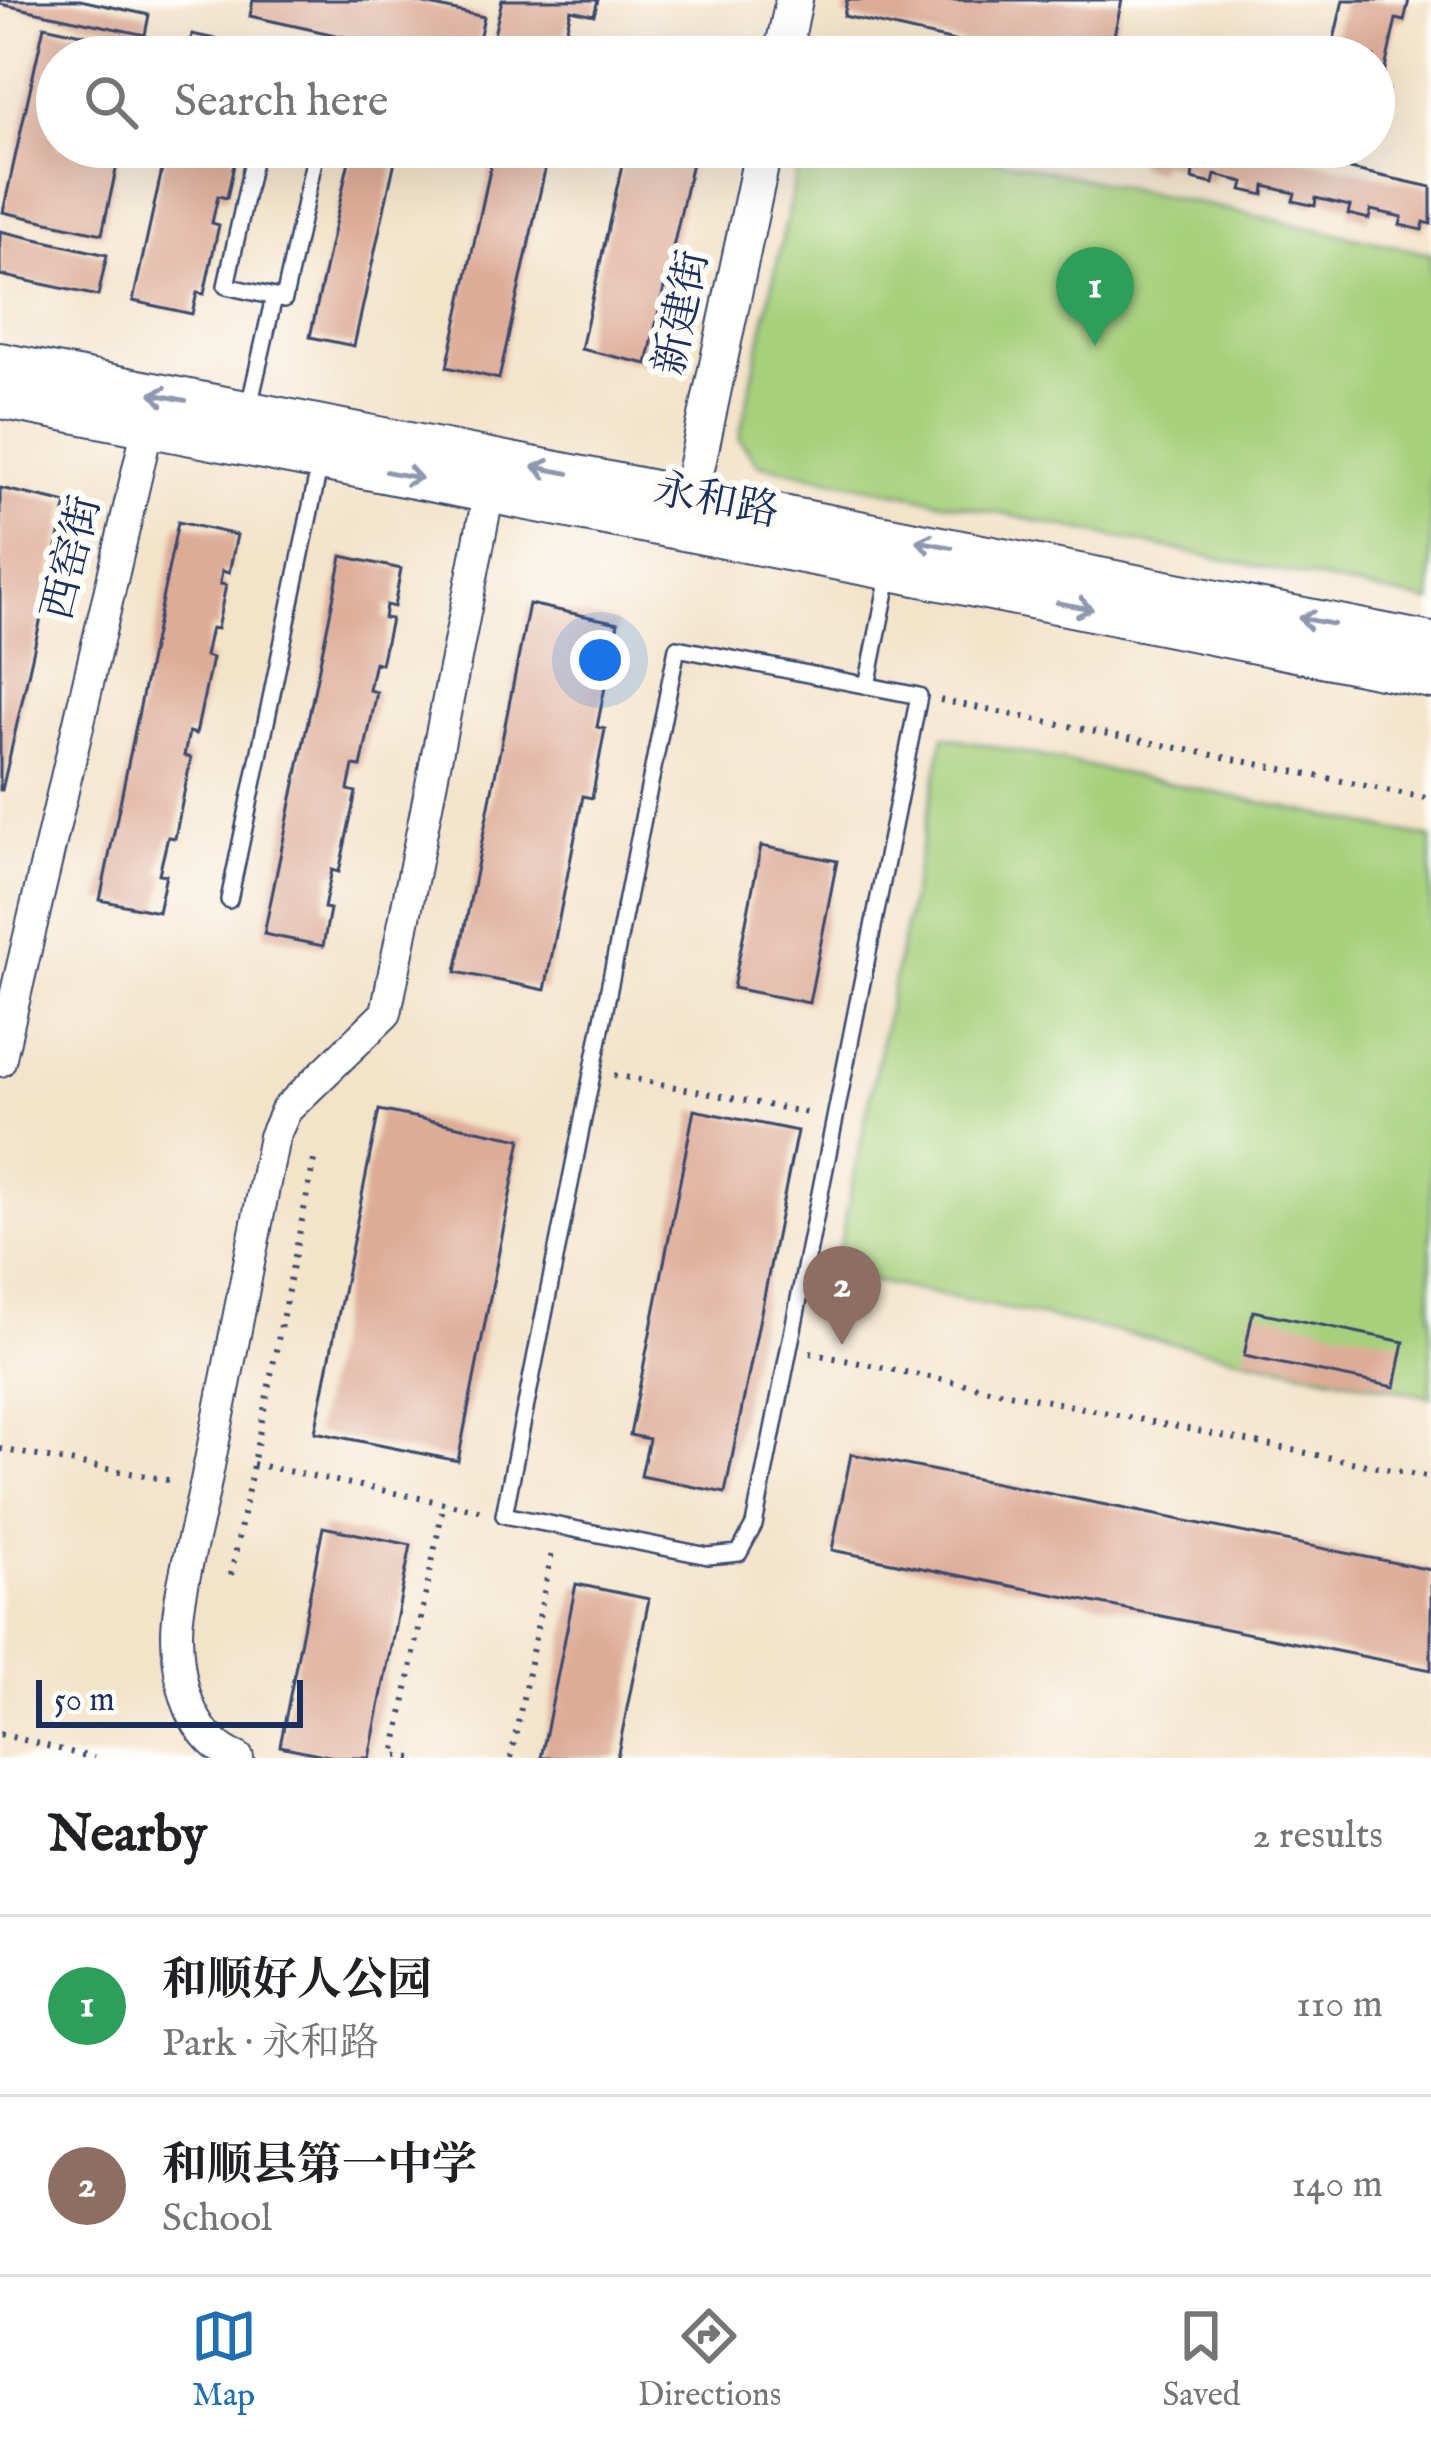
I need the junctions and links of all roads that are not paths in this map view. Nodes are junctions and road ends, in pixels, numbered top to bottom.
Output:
1 (794, 0) edge
2 (786, 36) edge
3 (251, 168) edge
4 (312, 168) edge
5 (760, 168) edge
6 (274, 297) junction
7 (0, 364) edge
8 (0, 398) edge
9 (248, 412) junction
10 (148, 426) junction
11 (321, 459) junction
12 (489, 491) junction
13 (690, 497) junction
14 (891, 568) junction
15 (1431, 644) edge
16 (1431, 677) edge
17 (867, 686) junction
18 (229, 900) dead end
19 (0, 1061) edge
20 (238, 1758) edge

1 - 2 street
3 - 6 lane
4 - 6 lane
5 - 13 street, 新建街
6 - 9 lane
9 -> 7 main road, 永和路
8 - 10 main road, 永和路
13 -> 9 main road, 永和路
10 - 11 main road, 永和路
10 - 19 street, 西窑街
11 -> 12 main road, 永和路
11 - 18 lane
12 - 14 main road, 永和路
12 - 20 street
15 -> 13 main road, 永和路
14 -> 16 main road, 永和路
14 - 17 lane
17 - 17 lane

